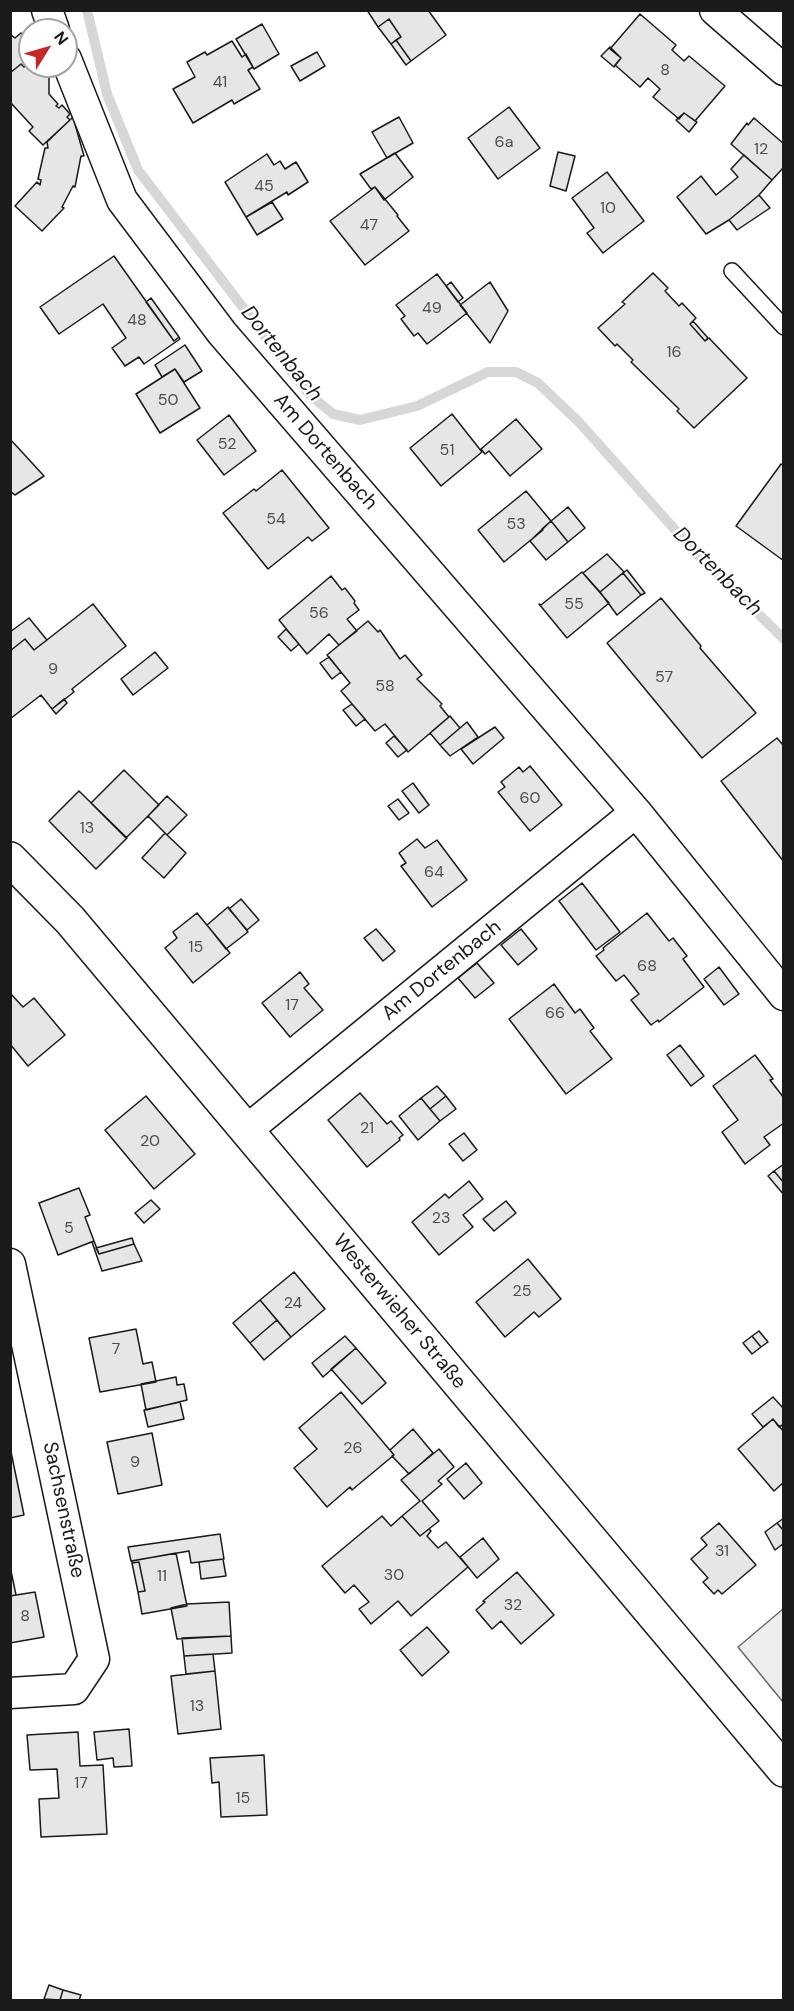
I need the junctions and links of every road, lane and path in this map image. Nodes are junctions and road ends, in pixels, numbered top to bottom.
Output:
1 (715, 10) edge
2 (776, 54) edge
3 (74, 78) edge
4 (732, 271) dead end
5 (783, 327) edge
6 (636, 812) junction
7 (10, 859) edge
8 (783, 995) edge
9 (247, 1130) junction
10 (10, 1264) edge
11 (10, 1693) edge
12 (783, 1770) edge

1 - 2 street
3 - 6 street, Am Dortenbach
4 - 5 lane
6 - 8 street, Am Dortenbach
6 - 9 street, Am Dortenbach
7 - 9 main road, Westerwieher Straße
9 - 12 main road, Westerwieher Straße
10 - 11 street, Sachsenstraße

